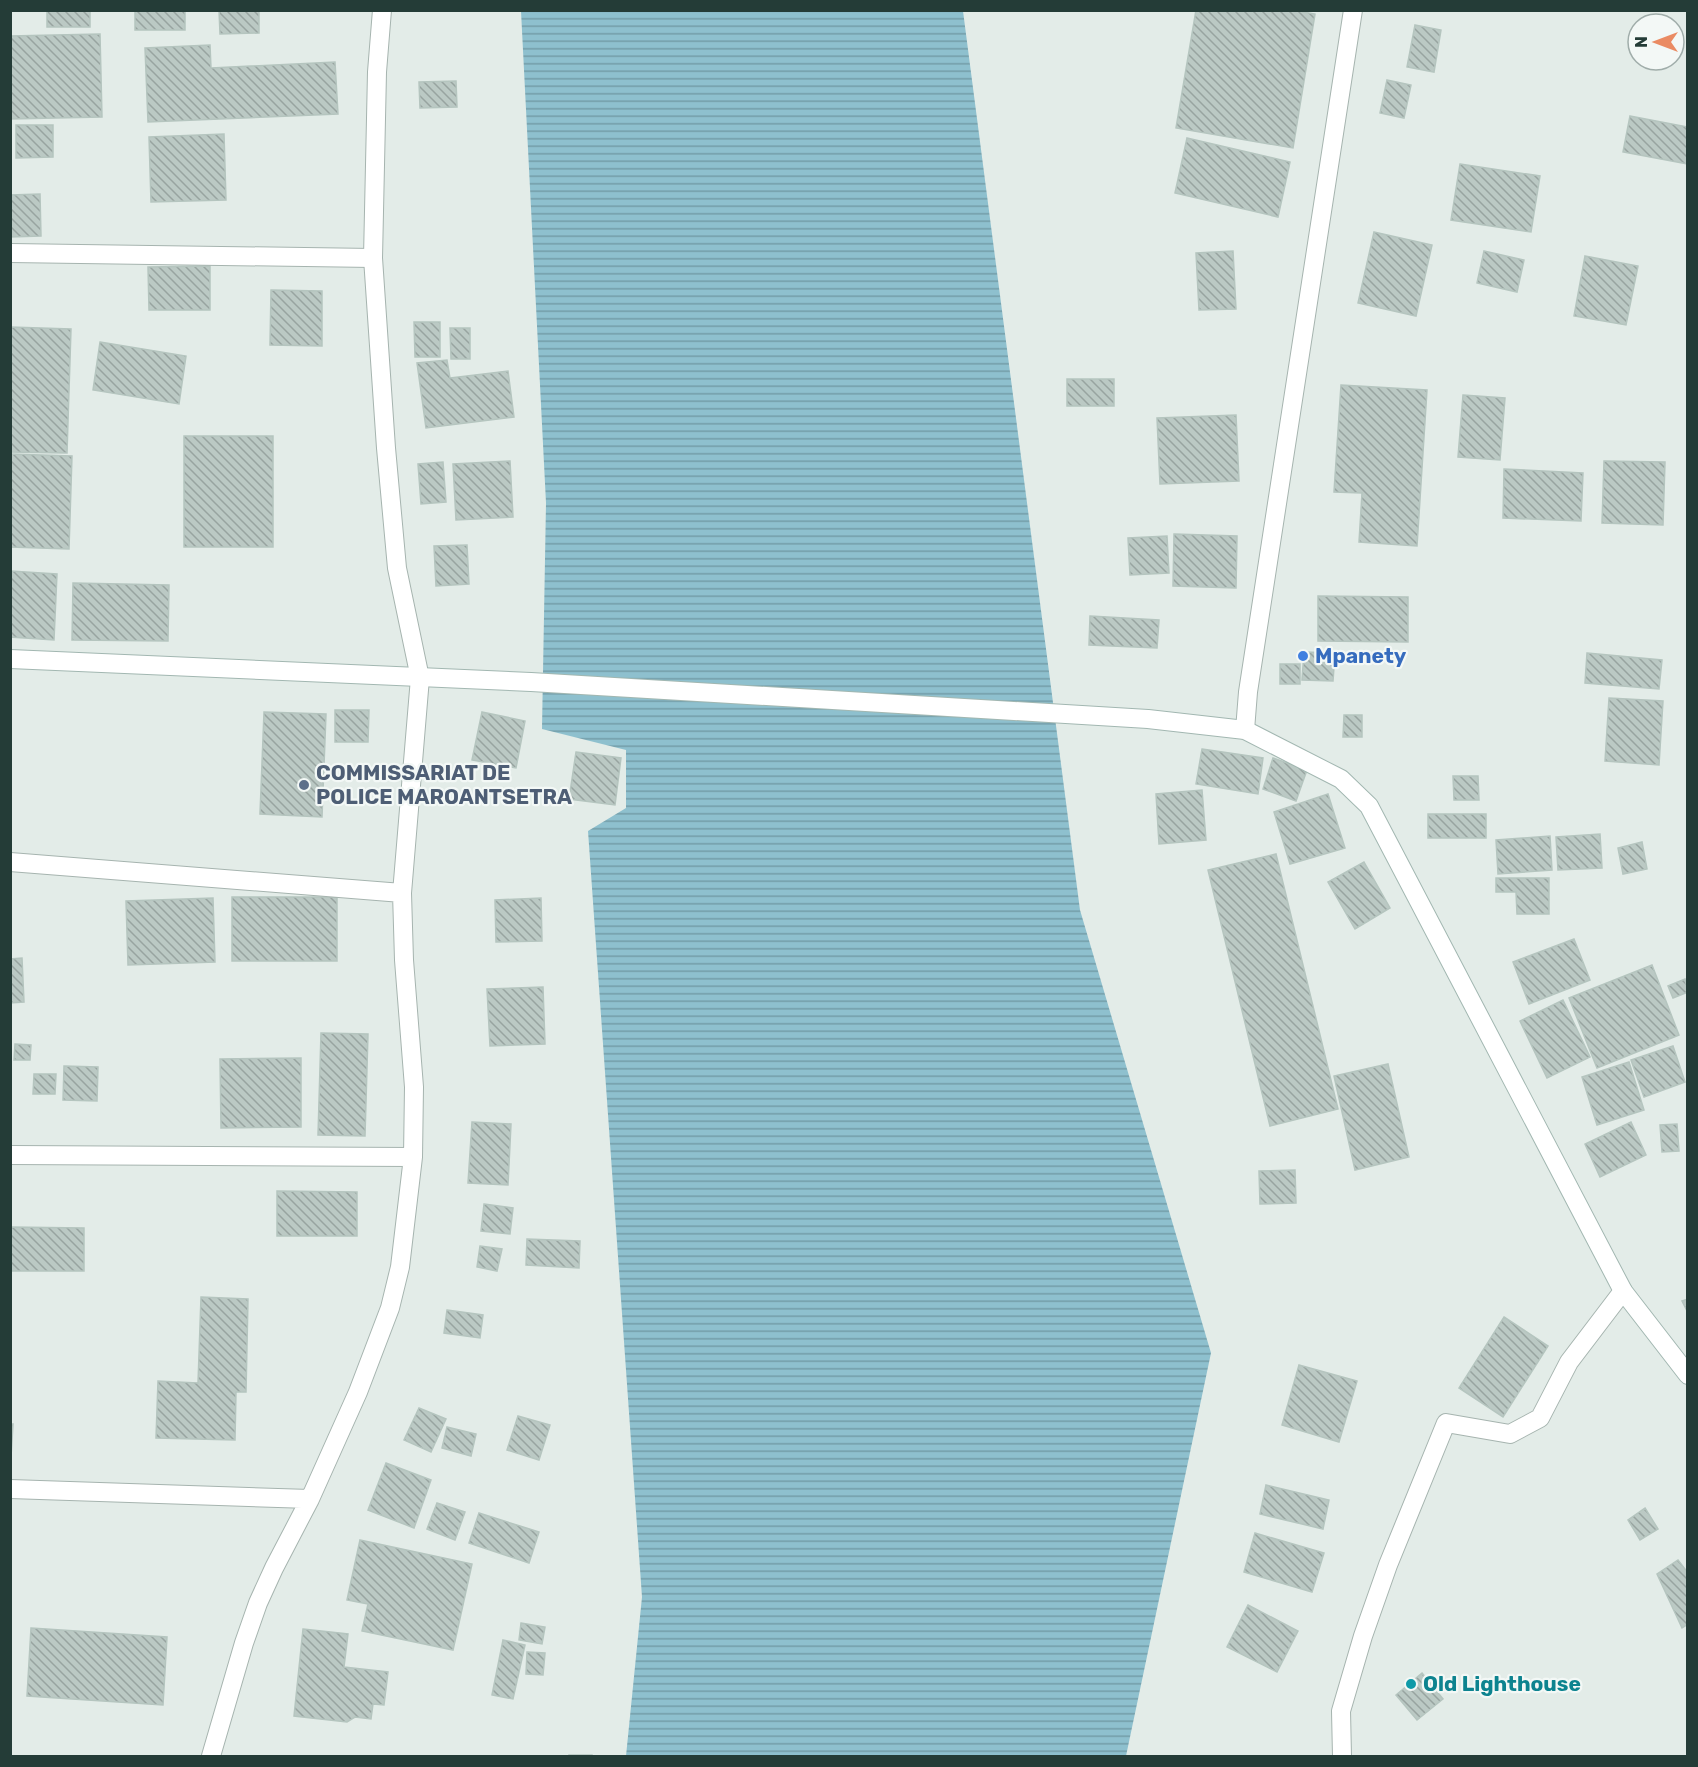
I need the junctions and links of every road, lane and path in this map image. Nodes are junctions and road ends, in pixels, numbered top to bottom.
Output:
1 (382, 10) edge
2 (1353, 10) edge
3 (10, 254) edge
4 (373, 258) junction
5 (10, 659) edge
6 (420, 678) junction
7 (1245, 730) junction
8 (10, 862) edge
9 (402, 893) junction
10 (10, 1155) edge
11 (413, 1157) junction
12 (1623, 1290) junction
13 (1688, 1375) edge
14 (10, 1489) edge
15 (310, 1499) junction
16 (211, 1756) edge
17 (1342, 1756) edge

1 - 4 street
2 - 7 street
3 - 4 street
4 - 6 street
5 - 6 street
6 - 7 street
6 - 9 street
7 - 12 street
8 - 9 street
9 - 11 street
10 - 11 street
11 - 15 street
12 - 13 street
12 - 17 street
14 - 15 street
15 - 16 street

